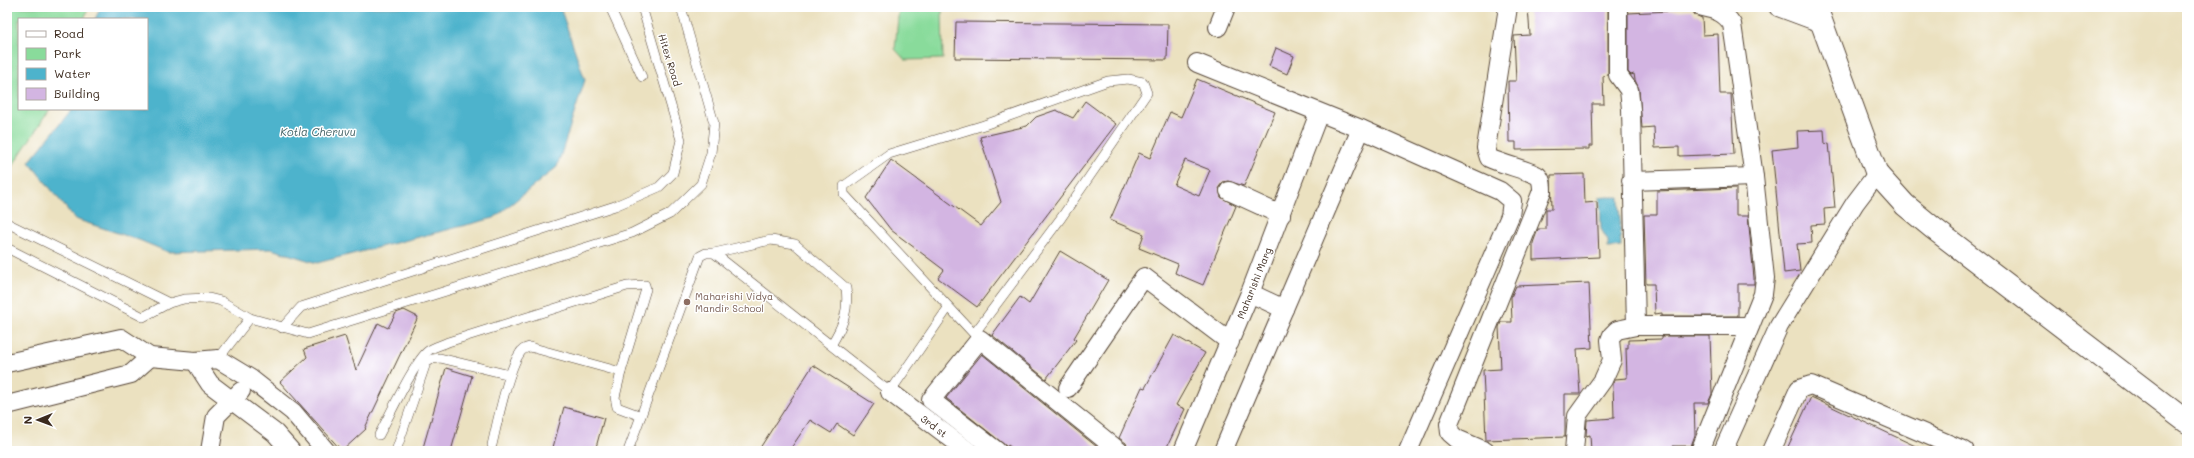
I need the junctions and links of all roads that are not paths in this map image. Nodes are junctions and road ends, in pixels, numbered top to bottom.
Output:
1 (610, 7) edge
2 (642, 7) edge
3 (681, 7) edge
4 (1226, 7) edge
5 (1508, 7) edge
6 (1618, 7) edge
7 (1702, 7) edge
8 (1778, 7) edge
9 (1819, 15) edge
10 (1218, 27) dead end
11 (1197, 63) dead end
12 (642, 77) dead end
13 (1319, 112) junction
14 (1361, 129) junction
15 (1877, 174) junction
16 (1754, 177) junction
17 (1632, 181) junction
18 (1229, 191) dead end
19 (1281, 215) junction
20 (7, 223) edge
21 (7, 248) edge
22 (714, 253) junction
23 (1250, 294) junction
24 (169, 303) junction
25 (948, 308) junction
26 (1284, 309) junction
27 (250, 318) junction
28 (1636, 326) junction
29 (1750, 326) junction
30 (282, 328) junction
31 (1230, 342) junction
32 (831, 345) junction
33 (150, 358) junction
34 (218, 359) junction
35 (195, 361) junction
36 (7, 363) edge
37 (621, 372) junction
38 (510, 375) junction
39 (251, 379) junction
40 (1068, 388) dead end
41 (895, 396) junction
42 (233, 399) junction
43 (7, 405) edge
44 (641, 416) junction
45 (2187, 422) edge
46 (379, 435) dead end
47 (492, 445) dead end
48 (210, 451) edge
49 (291, 451) edge
50 (326, 451) edge
51 (396, 451) edge
52 (628, 451) edge
53 (968, 451) edge
54 (997, 451) edge
55 (1119, 451) edge
56 (1183, 451) edge
57 (1223, 451) edge
58 (1408, 451) edge
59 (1485, 451) edge
60 (1574, 451) edge
61 (1700, 451) edge
62 (1724, 451) edge
63 (1771, 451) edge
64 (1966, 451) edge

1 - 12 lane
2 - 30 lane, Hitex Road
3 - 30 lane
4 - 10 street
5 - 59 street
6 - 17 street
7 - 16 street
8 - 9 street
9 - 15 street
11 - 13 street
13 - 14 street
13 - 19 street, Maharishi Marg
14 - 26 street
14 - 58 street
15 - 45 street
15 - 62 street
16 - 17 street
16 - 29 street
17 - 28 street
18 - 19 street
19 - 23 street, Maharishi Marg
20 - 24 lane
21 - 24 lane
22 - 32 lane
22 - 32 lane
22 - 44 lane
23 - 26 street
23 - 31 street, Maharishi Marg
24 - 27 lane
25 - 25 lane
25 - 41 lane
26 - 57 street
27 - 30 lane
27 - 34 lane
28 - 29 street
28 - 60 street
29 - 61 street
31 - 40 street
31 - 56 street, Maharishi Marg
32 - 41 lane
33 - 35 street
33 - 36 street
33 - 43 street
34 - 35 street
34 - 39 street
35 - 42 street
37 - 38 lane
37 - 44 lane
37 - 46 lane
38 - 47 lane
38 - 51 lane
39 - 42 street
39 - 50 street
41 - 53 street, 3rd st
42 - 48 street
42 - 49 street
44 - 52 lane
54 - 55 street
63 - 64 street

